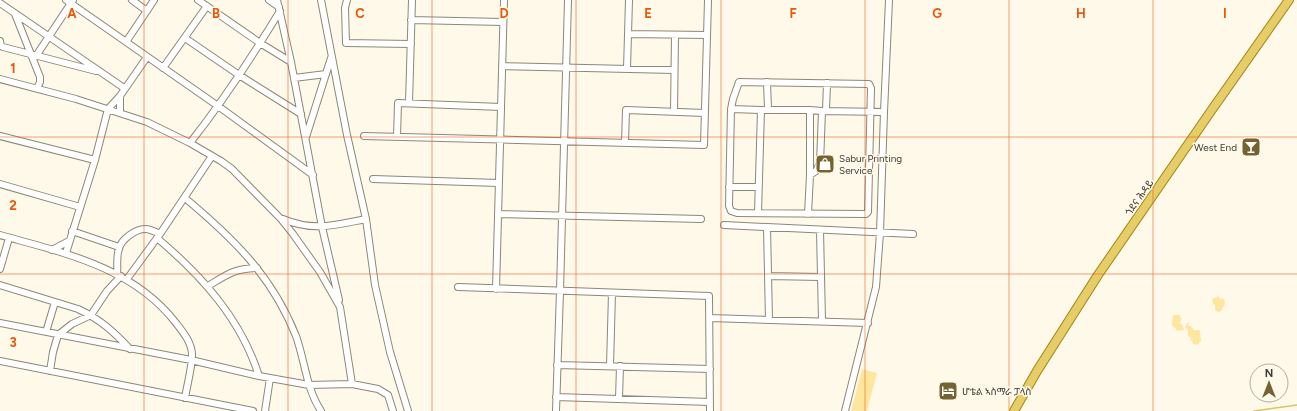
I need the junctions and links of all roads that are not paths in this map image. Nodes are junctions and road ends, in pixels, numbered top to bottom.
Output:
1 (132, 0) edge
2 (154, 0) edge
3 (198, 0) edge
4 (269, 0) edge
5 (321, 0) edge
6 (347, 0) edge
7 (412, 0) edge
8 (504, 0) edge
9 (568, 0) edge
10 (629, 0) edge
11 (708, 0) edge
12 (889, 0) edge
13 (1289, 0) edge
14 (70, 1) edge
15 (0, 3) edge
16 (207, 6) junction
17 (278, 6) edge
18 (147, 11) junction
19 (15, 14) junction
20 (411, 20) junction
21 (503, 22) junction
22 (628, 34) junction
23 (675, 35) junction
24 (707, 35) junction
25 (49, 37) junction
26 (185, 38) junction
27 (0, 41) edge
28 (126, 42) junction
29 (260, 43) junction
30 (411, 44) junction
31 (33, 55) junction
32 (147, 57) junction
33 (332, 57) junction
34 (291, 62) junction
35 (502, 66) junction
36 (163, 68) junction
37 (566, 68) junction
38 (627, 69) junction
39 (674, 70) junction
40 (99, 72) junction
41 (326, 74) junction
42 (239, 75) junction
43 (294, 78) junction
44 (0, 79) edge
45 (767, 82) junction
46 (827, 83) junction
47 (38, 88) junction
48 (124, 88) junction
49 (120, 96) junction
50 (409, 103) junction
51 (218, 106) junction
52 (501, 107) junction
53 (108, 109) junction
54 (732, 109) junction
55 (764, 109) junction
56 (810, 110) junction
57 (824, 111) junction
58 (674, 112) junction
59 (870, 112) junction
60 (884, 112) junction
61 (120, 113) junction
62 (705, 113) junction
63 (301, 114) junction
64 (0, 136) edge
65 (364, 136) dead end
66 (397, 137) junction
67 (306, 138) junction
68 (500, 140) junction
69 (564, 142) junction
70 (190, 143) junction
71 (625, 143) junction
72 (212, 156) junction
73 (95, 160) junction
74 (313, 175) junction
75 (810, 175) junction
76 (373, 179) dead end
77 (499, 183) junction
78 (0, 184) edge
79 (730, 187) junction
80 (758, 187) junction
81 (185, 198) junction
82 (80, 207) junction
83 (758, 213) junction
84 (498, 214) junction
85 (808, 214) junction
86 (562, 216) junction
87 (281, 219) junction
88 (366, 220) junction
89 (701, 220) dead end
90 (724, 225) dead end
91 (322, 227) junction
92 (767, 227) junction
93 (820, 230) junction
94 (72, 231) junction
95 (880, 233) junction
96 (913, 234) dead end
97 (0, 235) edge
98 (159, 236) junction
99 (9, 238) junction
100 (69, 241) junction
101 (119, 247) junction
102 (52, 250) junction
103 (66, 253) junction
104 (257, 268) junction
105 (0, 269) edge
106 (122, 276) junction
107 (768, 276) junction
108 (821, 277) junction
109 (0, 285) edge
110 (208, 286) junction
111 (458, 287) dead end
112 (496, 289) junction
113 (560, 291) junction
114 (612, 293) junction
115 (55, 302) junction
116 (340, 307) junction
117 (91, 315) junction
118 (710, 318) junction
119 (769, 320) junction
120 (822, 321) junction
121 (0, 323) edge
122 (868, 323) junction
123 (46, 332) junction
124 (58, 335) junction
125 (130, 349) junction
126 (0, 360) edge
127 (192, 360) junction
128 (557, 364) junction
129 (610, 366) junction
130 (620, 366) junction
131 (710, 369) junction
132 (50, 371) junction
133 (259, 376) junction
134 (270, 378) junction
135 (352, 384) junction
136 (309, 385) junction
137 (556, 397) junction
138 (185, 398) junction
139 (620, 399) junction
140 (710, 402) junction
141 (253, 411) edge
142 (265, 411) edge
143 (321, 411) edge
144 (393, 411) edge
145 (408, 411) edge
146 (556, 411) edge
147 (710, 411) edge
148 (845, 411) edge
149 (1014, 411) edge

1 - 18 street
2 - 18 street
3 - 16 street
4 - 17 street
5 - 33 street
6 - 30 street
7 - 20 street
8 - 21 street
9 - 37 street
10 - 22 street
11 - 24 street
12 - 60 street
13 - 149 main road, ጎደና ሕዳይ
14 - 25 street
14 - 28 street
15 - 19 street
16 - 26 street
16 - 29 street
17 - 29 street
17 - 34 street
18 - 28 street
19 - 25 street
19 - 31 street
20 - 21 street
20 - 30 street
21 - 35 street
22 - 23 street
22 - 38 street
23 - 24 street
23 - 39 street
24 - 62 street
25 - 31 street
25 - 40 street
26 - 36 street
26 - 42 street
27 - 31 street
28 - 32 street
29 - 34 street
29 - 42 street
30 - 50 street
31 - 40 street
31 - 47 street
32 - 36 street
32 - 48 street
33 - 41 street
33 - 88 street
34 - 43 street
35 - 37 street
35 - 52 street
36 - 51 street
37 - 38 street
37 - 69 street
38 - 39 street
39 - 58 street
40 - 48 street
41 - 43 street
41 - 67 street
42 - 51 street
42 - 63 street
43 - 63 street
44 - 47 street
45 - 46 street
45 - 54 street
45 - 55 street
46 - 57 street
46 - 59 street
47 - 53 street
48 - 49 street
49 - 53 street
49 - 61 street
50 - 52 street
50 - 66 street
51 - 70 street
51 - 74 street
52 - 68 street
53 - 61 street
53 - 73 street
54 - 55 street
54 - 79 street
55 - 56 street
55 - 80 street
56 - 57 street
56 - 75 street
57 - 59 street
57 - 75 street
58 - 62 street
58 - 71 street
59 - 60 street
59 - 85 street
60 - 95 street
61 - 70 street
62 - 71 street
63 - 67 street
64 - 73 street
65 - 66 street
66 - 68 street
67 - 74 street
68 - 69 street
68 - 77 street
69 - 71 street
69 - 86 street
70 - 72 street
72 - 81 street
72 - 87 street
73 - 82 street
74 - 91 street
75 - 85 street
76 - 77 street
77 - 84 street
78 - 82 street
79 - 80 street
79 - 83 street
80 - 83 street
81 - 98 street
81 - 104 street
82 - 94 street
83 - 85 street
84 - 86 street
84 - 112 street
86 - 89 street
86 - 113 street
87 - 91 street
87 - 116 street
88 - 91 street
88 - 145 street
90 - 92 street
91 - 116 street
92 - 93 street
92 - 107 street
93 - 95 street
93 - 108 street
94 - 100 street
94 - 101 street
95 - 96 street
95 - 122 street
97 - 99 street
98 - 101 street
98 - 106 street
98 - 110 street
99 - 102 street
99 - 105 street
100 - 102 street
100 - 103 street
101 - 106 street
102 - 103 street
103 - 106 street
104 - 110 street
104 - 136 street
106 - 117 street
106 - 127 street
107 - 108 street
107 - 119 street
108 - 120 street
109 - 115 street
110 - 133 street
111 - 112 street
112 - 113 street
113 - 114 street
113 - 128 street
114 - 118 street
114 - 129 street
115 - 117 street
115 - 123 street
116 - 135 street
117 - 124 street
117 - 125 street
118 - 119 street
118 - 131 street
119 - 120 street
120 - 122 street
121 - 123 street
122 - 148 street
123 - 124 street
124 - 125 street
124 - 132 street
125 - 127 street
126 - 132 street
127 - 133 street
127 - 138 street
128 - 129 street
128 - 137 street
129 - 130 street
130 - 131 street
130 - 139 street
131 - 140 street
132 - 138 street
133 - 134 street
134 - 136 street
134 - 142 street
135 - 136 street
135 - 144 street
136 - 143 street
137 - 139 street
137 - 146 street
138 - 141 street
139 - 140 street
140 - 147 street

